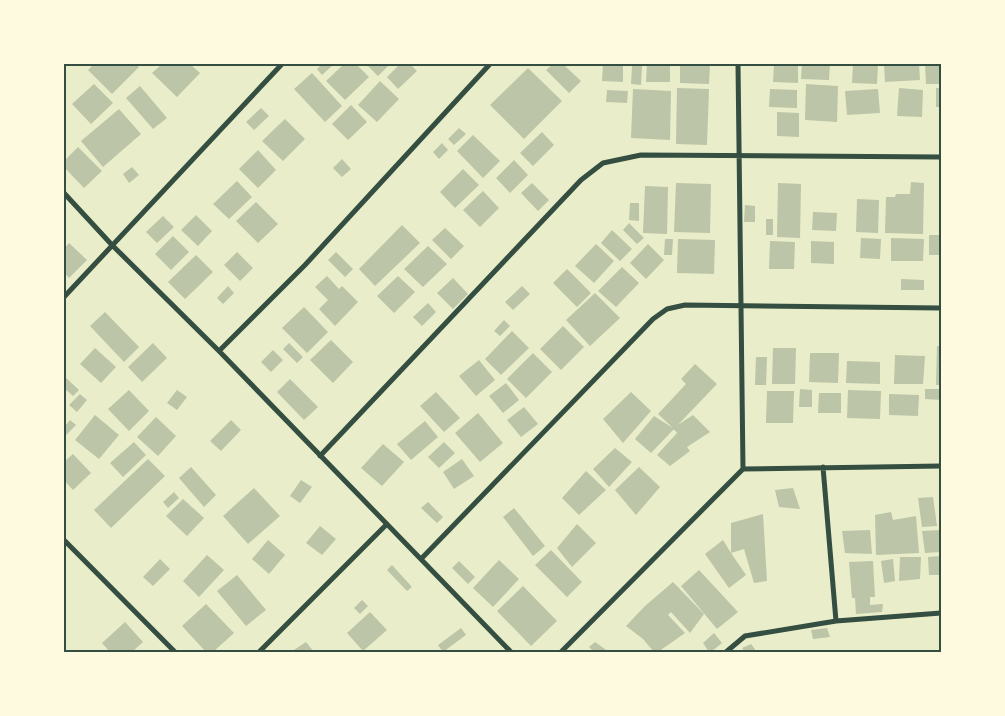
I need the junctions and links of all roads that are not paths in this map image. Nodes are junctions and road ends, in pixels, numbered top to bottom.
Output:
1 (282, 64) edge
2 (490, 64) edge
3 (738, 64) edge
4 (739, 156) junction
5 (941, 157) edge
6 (64, 192) edge
7 (112, 245) junction
8 (64, 297) edge
9 (741, 306) junction
10 (941, 308) edge
11 (219, 352) junction
12 (320, 456) junction
13 (941, 466) edge
14 (823, 468) junction
15 (743, 469) junction
16 (387, 524) junction
17 (64, 540) edge
18 (421, 559) junction
19 (941, 613) edge
20 (836, 621) junction
21 (175, 652) edge
22 (259, 652) edge
23 (511, 652) edge
24 (561, 652) edge
25 (726, 652) edge

1 - 7 street
2 - 11 street
3 - 4 street
4 - 5 street
4 - 9 street
4 - 12 street
6 - 7 street
7 - 8 street
7 - 11 street
9 - 10 street
9 - 15 street
9 - 18 street
11 - 12 street
12 - 16 street
13 - 14 street
14 - 15 street
14 - 20 street
15 - 24 street
16 - 18 street
16 - 22 street
17 - 21 street
18 - 23 street
19 - 20 street
20 - 25 street

